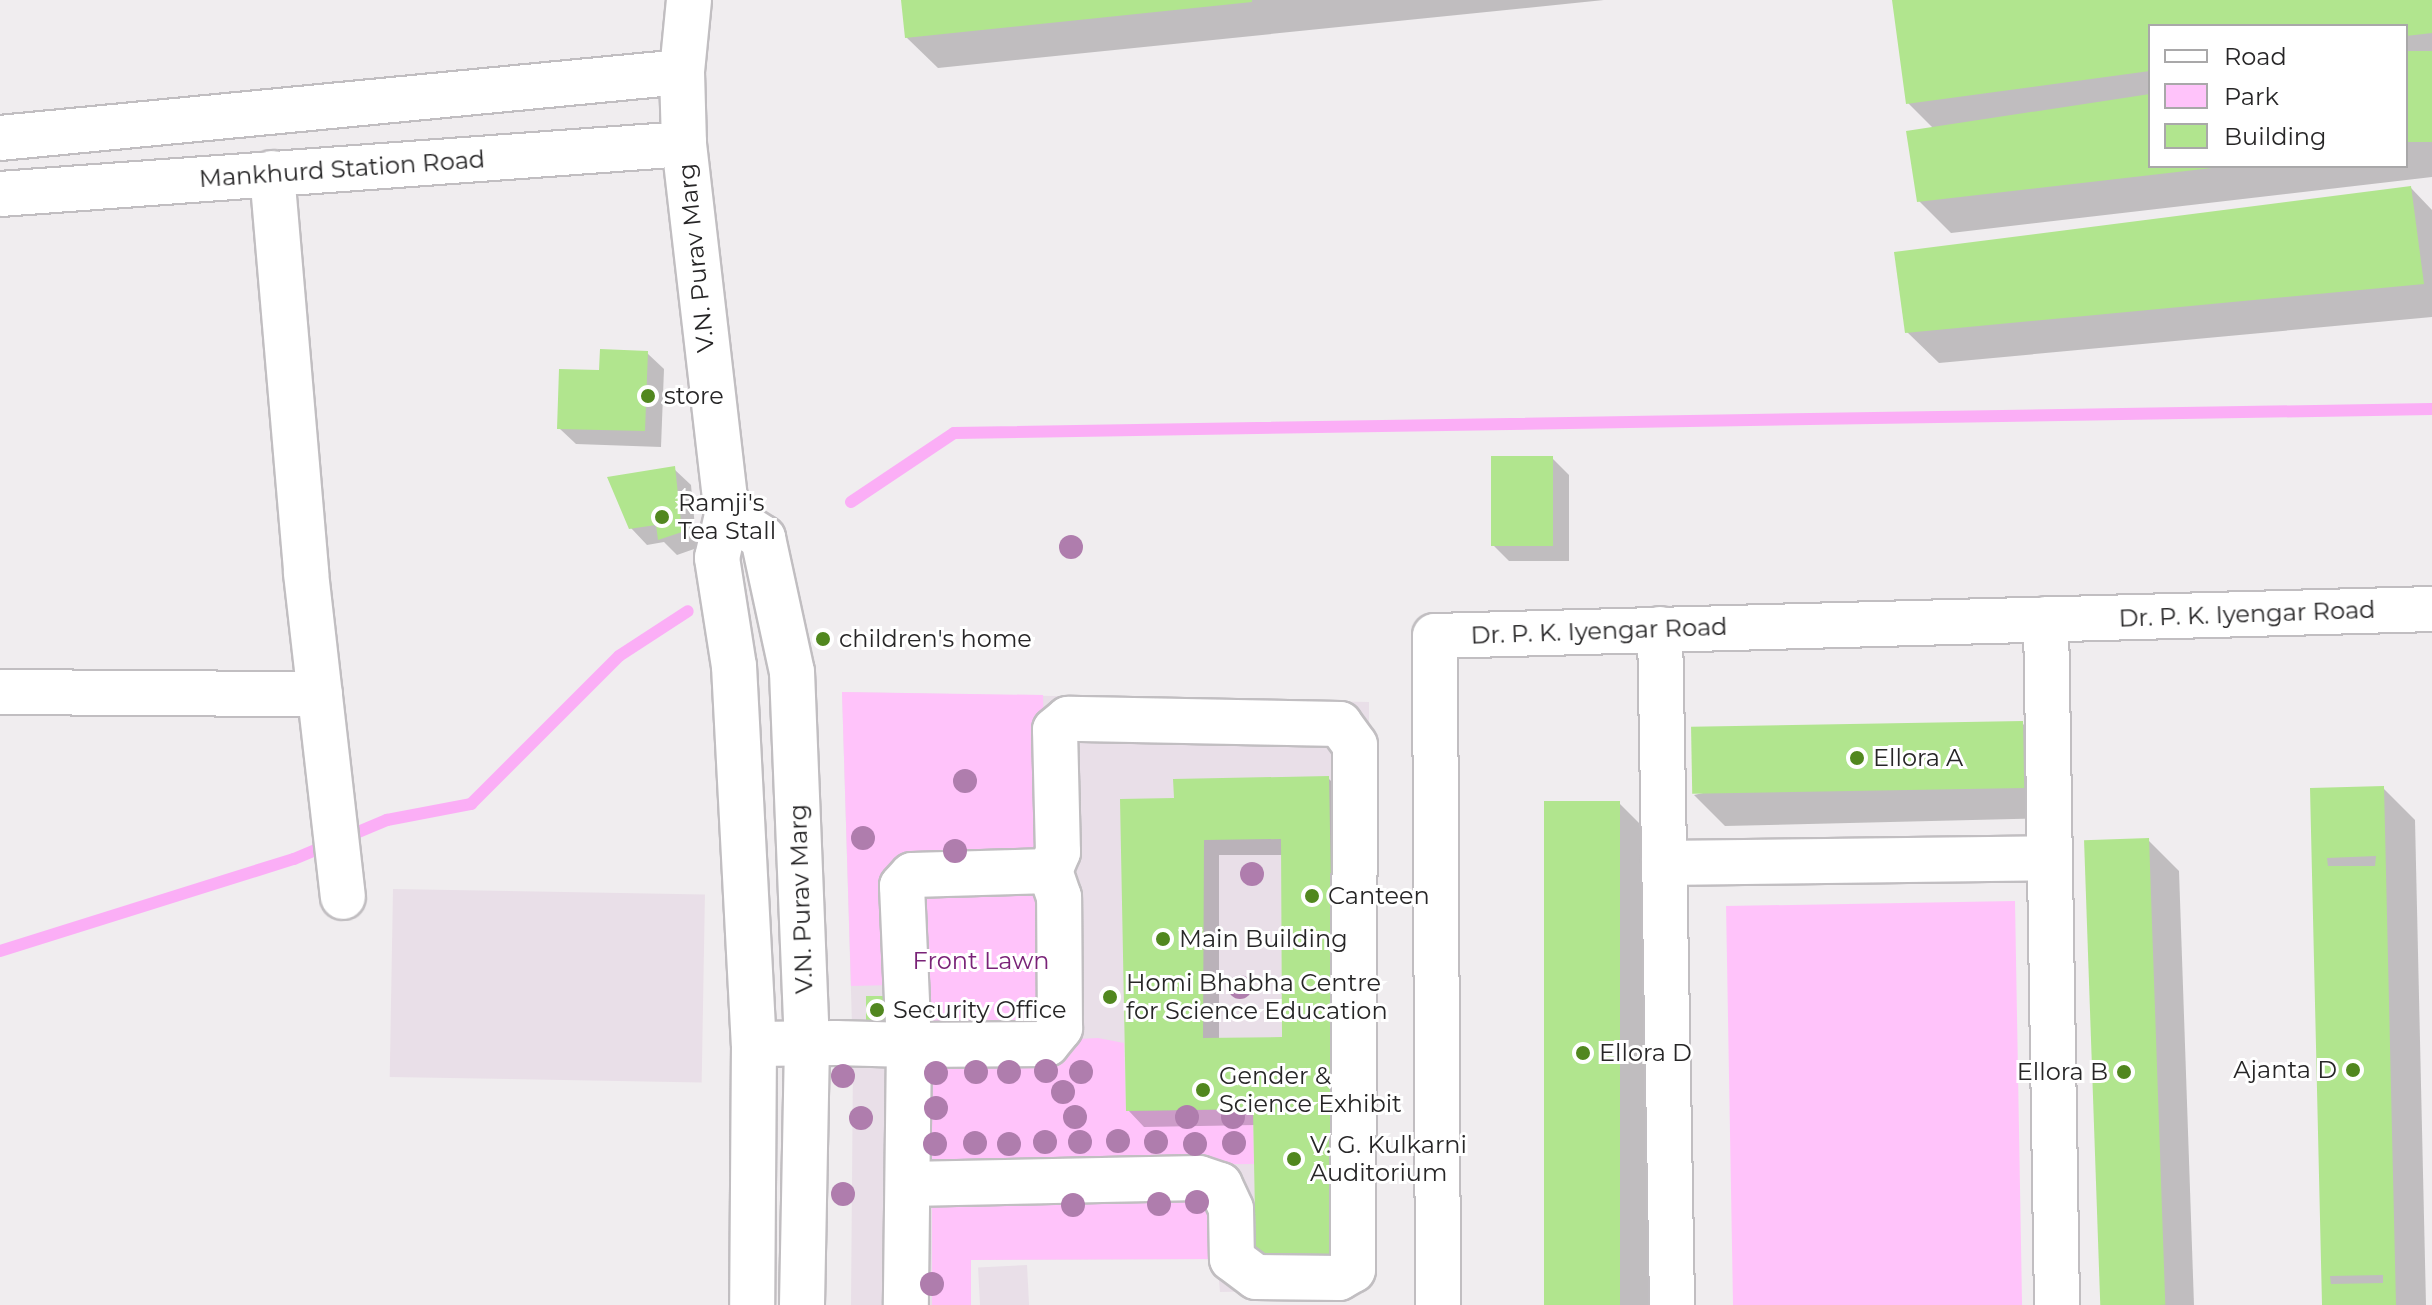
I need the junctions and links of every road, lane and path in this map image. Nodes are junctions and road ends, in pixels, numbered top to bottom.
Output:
1 (689, 0) edge
2 (682, 72) junction
3 (0, 138) edge
4 (684, 144) junction
5 (272, 173) junction
6 (0, 194) edge
7 (727, 515) junction
8 (2432, 609) edge
9 (2046, 619) junction
10 (1660, 629) junction
11 (0, 692) edge
12 (320, 694) junction
13 (2049, 858) junction
14 (1664, 863) junction
15 (1050, 871) junction
16 (343, 897) dead end
17 (754, 1044) junction
18 (807, 1044) junction
19 (909, 1045) junction
20 (908, 1184) junction
21 (752, 1305) edge
22 (802, 1305) edge
23 (906, 1305) edge
24 (1438, 1305) edge
25 (1672, 1305) edge
26 (2057, 1305) edge

1 - 2 street, V.N. Purav Marg
2 - 3 street
2 - 4 street, V.N. Purav Marg
4 - 5 street, Mankhurd Station Road
4 - 7 street, V.N. Purav Marg
5 - 6 street, Mankhurd Station Road
5 - 12 street
7 - 17 street, V.N. Purav Marg
7 - 18 street, V.N. Purav Marg
8 - 9 street, Dr. P. K. Iyengar Road
9 - 10 street, Dr. P. K. Iyengar Road
9 - 13 street
10 - 14 street
10 - 24 street, Dr. P. K. Iyengar Road
11 - 12 street
12 - 16 street
13 - 14 street
13 - 26 street
14 - 25 street
15 - 19 street
15 - 19 street
15 - 20 street
17 - 18 street
17 - 21 street, V.N. Purav Marg
18 - 19 street
18 - 22 street, V.N. Purav Marg
19 - 20 street
20 - 23 street

